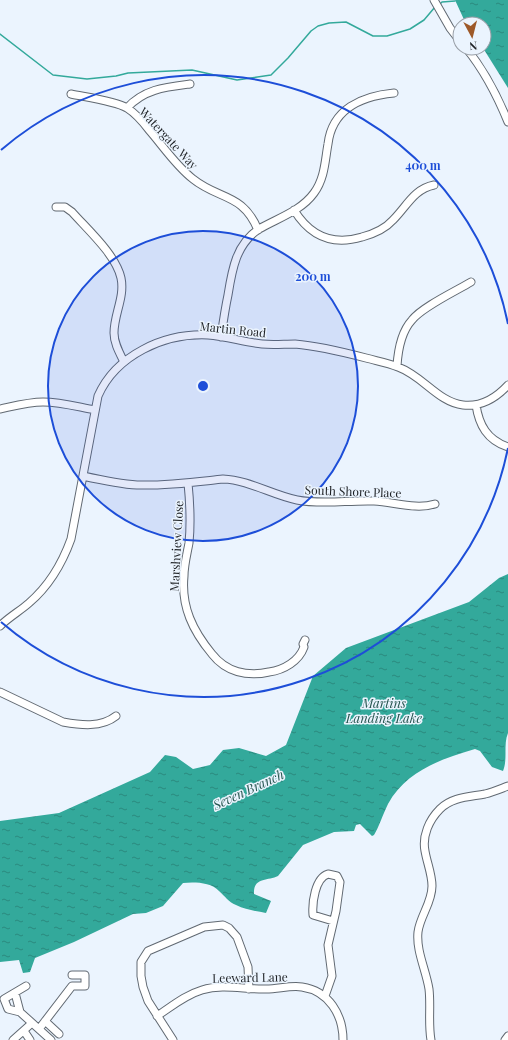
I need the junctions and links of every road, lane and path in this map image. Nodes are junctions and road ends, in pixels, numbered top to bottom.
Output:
1 (434, 0) edge
2 (452, 29) edge
3 (471, 56) edge
4 (190, 84) dead end
5 (394, 93) dead end
6 (71, 94) dead end
7 (127, 108) junction
8 (508, 122) edge
9 (434, 185) dead end
10 (56, 206) dead end
11 (294, 210) junction
12 (258, 230) junction
13 (471, 282) dead end
14 (220, 337) junction
15 (124, 362) junction
16 (397, 366) junction
17 (508, 386) edge
18 (476, 405) junction
19 (0, 409) edge
20 (95, 410) junction
21 (508, 447) edge
22 (83, 476) junction
23 (188, 483) junction
24 (435, 504) dead end
25 (0, 626) edge
26 (305, 640) dead end
27 (0, 692) edge
28 (116, 716) dead end
29 (508, 786) edge
30 (334, 921) junction
31 (72, 975) dead end
32 (26, 986) dead end
33 (250, 989) junction
34 (16, 992) junction
35 (325, 996) junction
36 (20, 1012) junction
37 (157, 1016) junction
38 (45, 1021) junction
39 (32, 1023) junction
40 (39, 1029) junction
41 (24, 1032) junction
42 (59, 1034) dead end
43 (508, 1036) edge
44 (13, 1040) edge
45 (30, 1040) edge
46 (51, 1040) edge
47 (173, 1040) edge
48 (343, 1040) edge
49 (431, 1040) edge
50 (505, 1040) edge

1 - 2 street
3 - 8 street
4 - 7 street
5 - 11 street
6 - 7 street, Watergate Way
7 - 12 street, Watergate Way
9 - 11 street
10 - 15 street
11 - 12 street
12 - 14 street
13 - 16 street
14 - 15 street, Martin Road
14 - 16 street, Martin Road
15 - 20 street, Martin Road
16 - 18 street, Martin Road
17 - 18 street, Martin Road
18 - 21 street
19 - 20 street
20 - 22 street, Martin Road
22 - 23 street, South Shore Place
22 - 25 street, Martin Road
23 - 24 street, South Shore Place
23 - 26 street, Marshview Close
27 - 28 street
29 - 49 street
30 - 30 street
30 - 35 street
31 - 38 street
32 - 34 street
33 - 35 street, Leeward Lane
33 - 37 street, Leeward Lane
33 - 37 street
34 - 36 street
34 - 36 street
35 - 48 street
36 - 39 street
37 - 47 street
38 - 40 street
38 - 42 street
39 - 40 street
39 - 41 street
40 - 46 street
41 - 44 street
41 - 45 street
43 - 50 street

